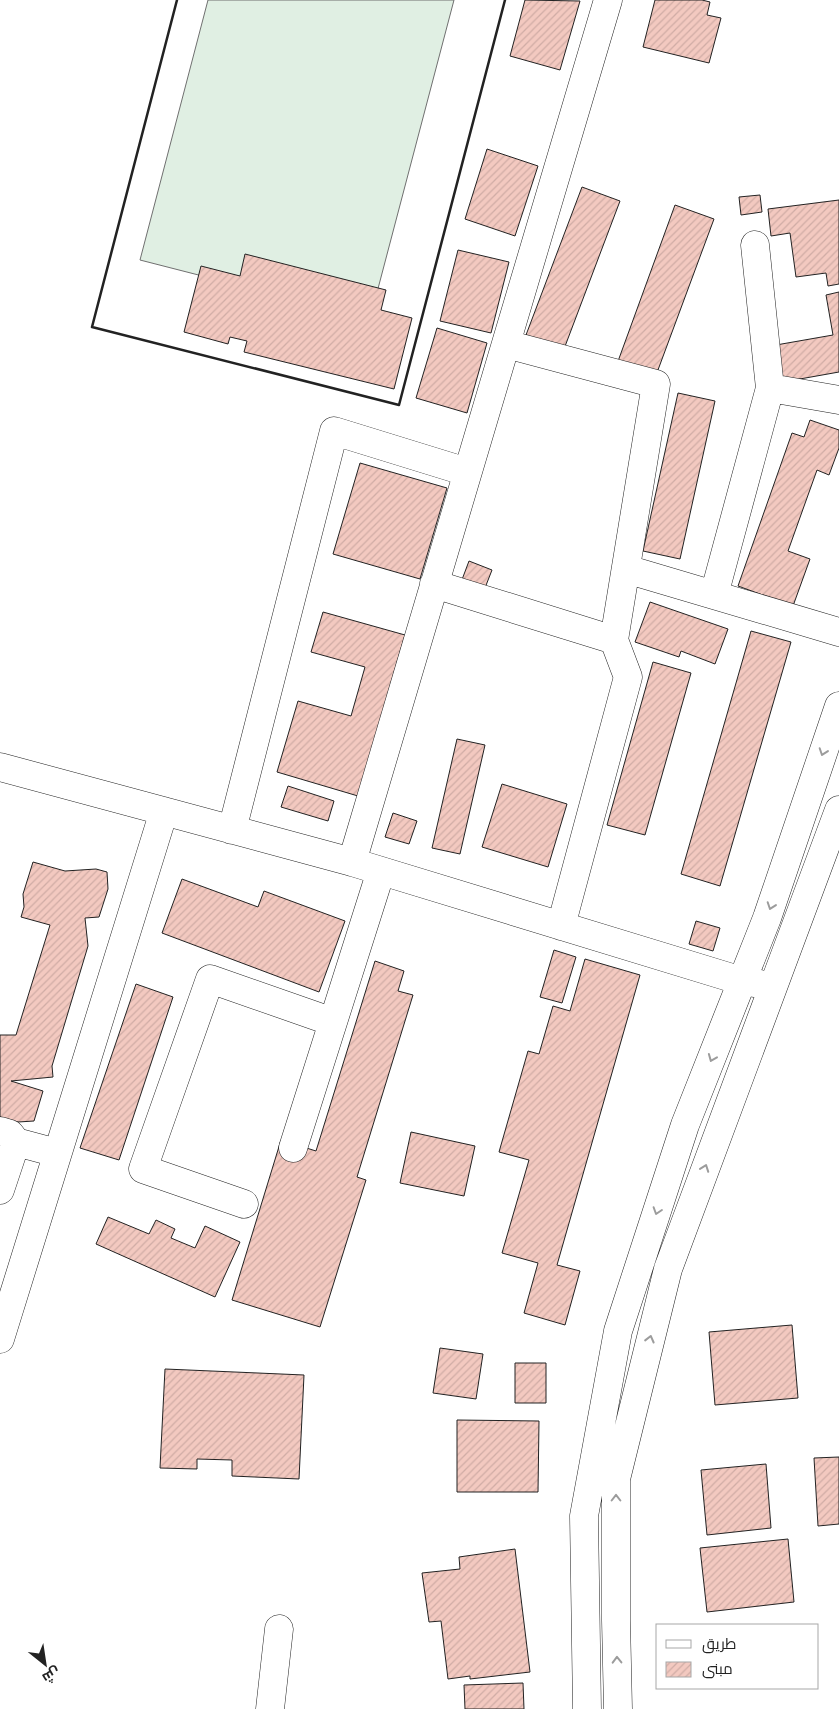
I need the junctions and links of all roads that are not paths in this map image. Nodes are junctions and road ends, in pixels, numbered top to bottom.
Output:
1 (608, 0) edge
2 (755, 245) dead end
3 (506, 344) junction
4 (770, 388) junction
5 (839, 400) edge
6 (467, 472) junction
7 (626, 569) junction
8 (434, 584) junction
9 (714, 595) junction
10 (839, 632) edge
11 (614, 640) junction
12 (839, 706) edge
13 (0, 767) edge
14 (839, 810) edge
15 (164, 812) junction
16 (232, 830) junction
17 (352, 862) junction
18 (381, 871) junction
19 (562, 926) junction
20 (742, 981) junction
21 (772, 986) junction
22 (334, 1022) junction
23 (8, 1136) edge
24 (293, 1148) dead end
25 (57, 1153) junction
26 (0, 1190) edge
27 (244, 1204) dead end
28 (0, 1339) edge
29 (278, 1629) dead end
30 (270, 1709) edge
31 (587, 1709) edge
32 (618, 1709) edge

1 - 3 street
2 - 4 street
3 - 6 street
3 - 7 street
4 - 5 street
4 - 9 street
6 - 8 street
6 - 16 street
7 - 9 street
7 - 11 street
8 - 11 street
8 - 17 street
9 - 10 street
11 - 19 street
12 -> 20 street
13 - 15 street
14 - 21 street
15 - 16 street
15 - 25 street
16 - 17 street
17 - 18 street
18 - 19 street
18 - 22 street
19 - 20 street
20 - 21 street
20 -> 31 street
32 -> 21 street
22 - 24 street
22 - 27 street
23 - 25 street
23 - 26 street
25 - 28 street
29 - 30 street

